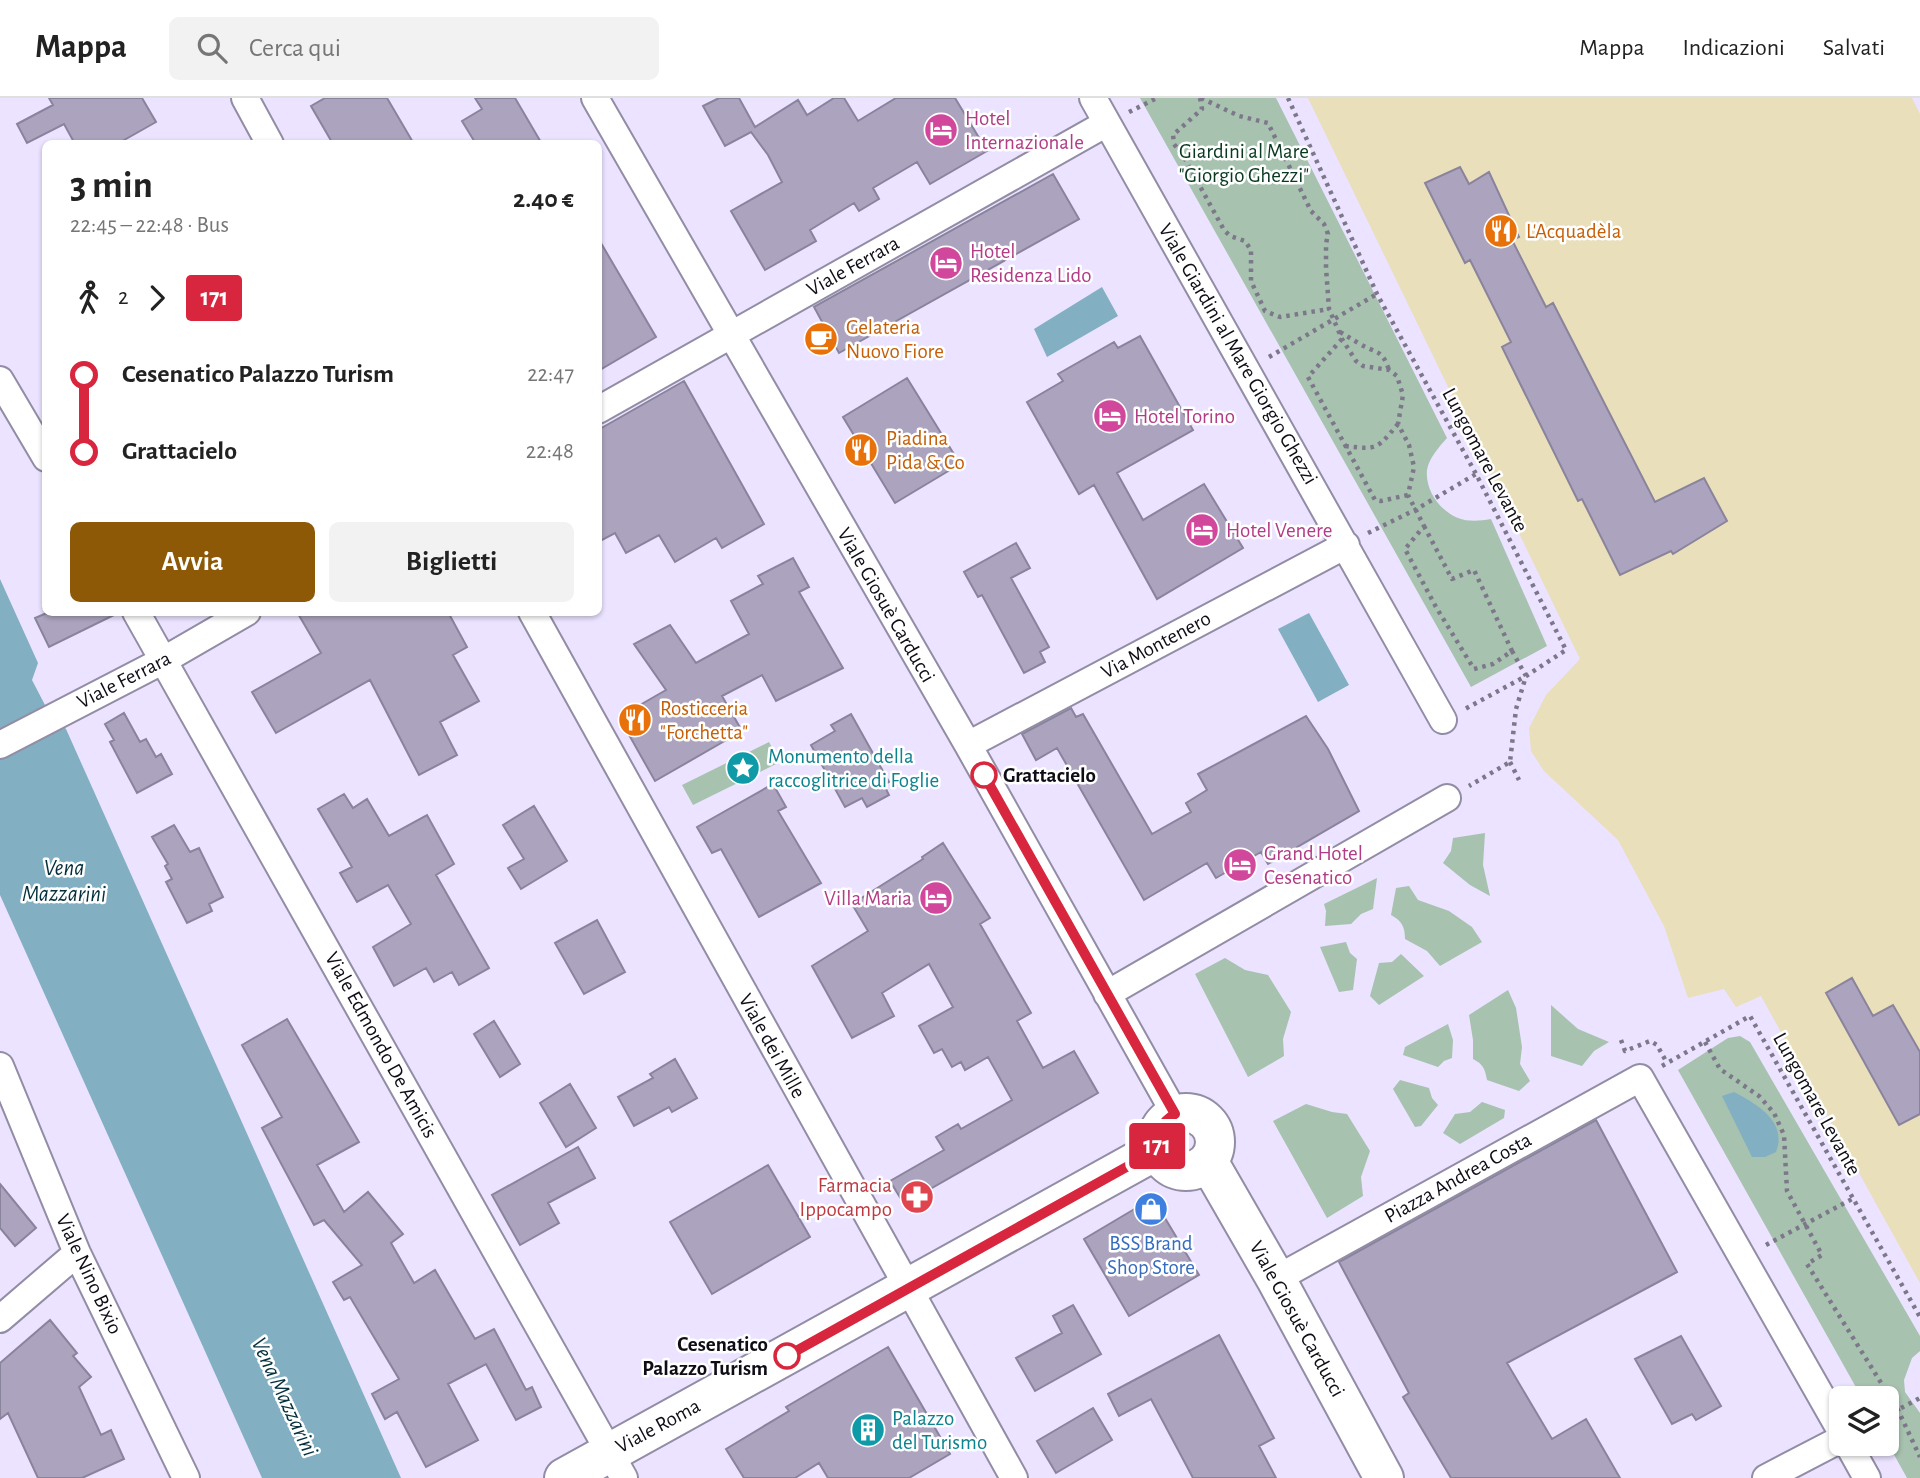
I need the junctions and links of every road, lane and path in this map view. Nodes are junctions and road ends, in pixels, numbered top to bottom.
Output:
1 (245, 98) edge
2 (595, 98) edge
3 (1093, 98) edge
4 (1200, 98) edge
5 (1288, 98) edge
6 (1107, 123) junction
7 (268, 140) edge
8 (1377, 294) junction
9 (1329, 309) junction
10 (1333, 319) junction
11 (1339, 332) junction
12 (730, 335) junction
13 (1342, 338) junction
14 (1389, 370) junction
15 (1246, 371) junction
16 (0, 380) edge
17 (602, 408) edge
18 (1398, 424) junction
19 (1344, 446) junction
20 (42, 451) edge
21 (1476, 474) junction
22 (1408, 495) junction
23 (1415, 510) junction
24 (1424, 526) junction
25 (1346, 545) junction
26 (138, 616) edge
27 (240, 616) edge
28 (534, 616) edge
29 (1512, 651) junction
30 (164, 660) junction
31 (1526, 676) junction
32 (1443, 720) joint
33 (0, 745) edge
34 (968, 745) junction
35 (1510, 762) junction
36 (1519, 780) dead end
37 (1447, 798) joint
38 (1107, 994) junction
39 (1621, 1040) dead end
40 (1705, 1042) junction
41 (1667, 1063) junction
42 (0, 1066) edge
43 (1640, 1078) junction
44 (1175, 1114) junction
45 (1157, 1150) junction
46 (1209, 1161) junction
47 (1852, 1199) junction
48 (1805, 1224) junction
49 (77, 1253) junction
50 (1742, 1258) junction
51 (1276, 1279) junction
52 (907, 1289) junction
53 (1920, 1317) edge
54 (0, 1319) edge
55 (1883, 1386) edge
56 (1920, 1398) edge
57 (1899, 1409) edge
58 (1829, 1410) edge
59 (1899, 1412) edge
60 (1829, 1445) edge
61 (1855, 1456) edge
62 (1920, 1457) edge
63 (617, 1465) edge
64 (186, 1478) edge
65 (564, 1478) edge
66 (1014, 1478) edge
67 (1384, 1478) edge
68 (1766, 1478) edge
69 (1867, 1478) edge

1 - 7 street
2 - 12 street, Viale Giosuè Carducci
3 - 6 street, Viale Giardini al Mare Giorgio Ghezzi
4 - 9 path
4 - 9 path
5 - 8 path, Lungomare Levante
6 - 12 street, Viale Ferrara
6 - 15 street, Viale Giardini al Mare Giorgio Ghezzi
8 - 10 path
8 - 21 path, Lungomare Levante
9 - 10 path
10 - 11 path
10 - 15 path
11 - 13 path
11 - 14 path
12 - 17 street, Viale Ferrara
12 - 34 street, Viale Giosuè Carducci
13 - 14 path
13 - 19 path
14 - 18 path
15 - 25 street, Viale Giardini al Mare Giorgio Ghezzi
16 - 20 street
18 - 19 path
18 - 22 path
19 - 22 path
21 - 23 path
21 - 31 path, Lungomare Levante
22 - 23 path
23 - 24 path
23 - 25 path
24 - 29 path
24 - 29 path
25 - 32 street, Viale Giardini al Mare Giorgio Ghezzi
25 - 34 street, Via Montenero
26 - 30 street, Viale Edmondo De Amicis
27 - 30 street, Viale Ferrara
28 - 52 street, Viale dei Mille
29 - 31 path
30 - 33 street, Viale Ferrara
30 - 63 street, Viale Edmondo De Amicis
31 - 32 path
31 - 35 path
34 - 38 street, Viale Giosuè Carducci
35 - 36 path
35 - 37 path
37 - 38 street
38 - 44 street, Viale Giosuè Carducci
39 - 41 path
40 - 41 path, Lungomare Levante
40 - 47 path, Lungomare Levante
40 - 48 path
41 - 43 path, Lungomare Levante
42 - 49 street, Viale Nino Bixio
43 - 50 street
43 - 51 street, Piazza Andrea Costa
44 - 45 street
44 - 46 street
45 - 46 street
45 - 52 street, Viale Roma
46 - 51 street, Viale Giosuè Carducci
47 - 48 path
47 - 53 path, Lungomare Levante
48 - 50 path
48 - 55 path
49 - 54 street
49 - 64 street, Viale Nino Bixio
50 - 58 street
51 - 67 street, Viale Giosuè Carducci
52 - 63 street, Viale Roma
52 - 66 street, Viale dei Mille
56 - 57 path
59 - 62 path
60 - 68 street
61 - 69 street
63 - 65 street, Viale Roma

